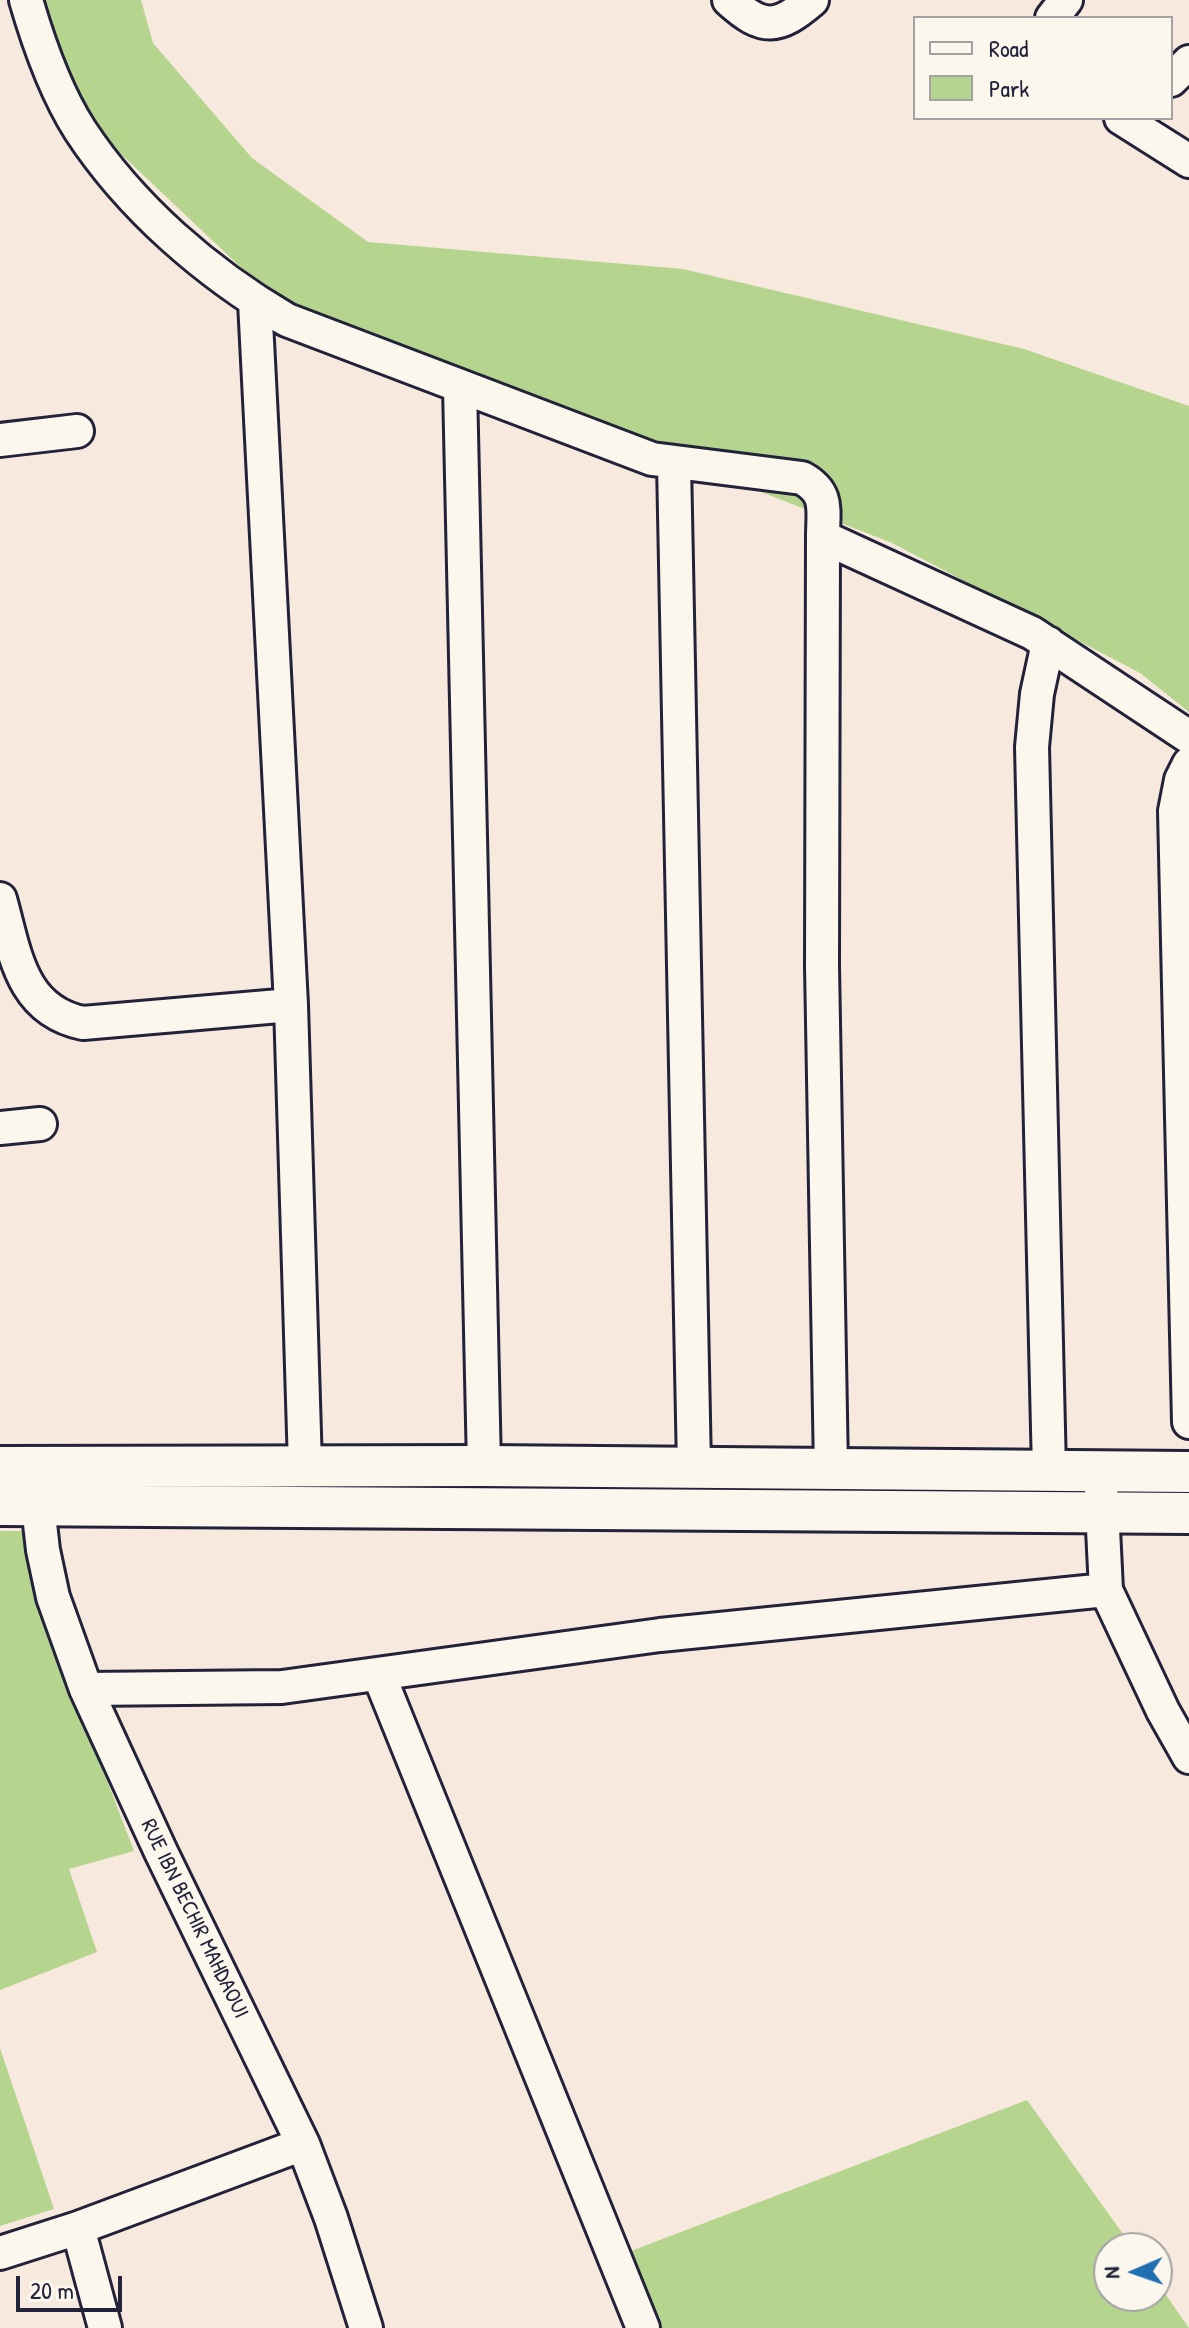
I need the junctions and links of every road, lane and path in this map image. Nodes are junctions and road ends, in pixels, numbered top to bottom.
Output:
1 (26, 0) edge
2 (729, 0) edge
3 (812, 0) edge
4 (1066, 0) edge
5 (1054, 16) edge
6 (1189, 62) edge
7 (1173, 78) edge
8 (1127, 120) edge
9 (1189, 161) edge
10 (255, 302) junction
11 (460, 387) junction
12 (77, 431) dead end
13 (0, 440) edge
14 (674, 463) junction
15 (823, 537) junction
16 (1048, 643) junction
17 (1189, 737) edge
18 (1189, 764) edge
19 (0, 899) edge
20 (291, 1005) junction
21 (40, 1124) dead end
22 (0, 1128) edge
23 (1189, 1422) edge
24 (305, 1466) junction
25 (484, 1466) junction
26 (0, 1467) edge
27 (694, 1468) junction
28 (831, 1470) junction
29 (1049, 1471) junction
30 (1101, 1472) junction
31 (1189, 1472) edge
32 (19, 1506) edge
33 (1101, 1513) junction
34 (1189, 1513) edge
35 (1106, 1590) junction
36 (379, 1675) junction
37 (86, 1689) junction
38 (1189, 1757) edge
39 (303, 2144) junction
40 (78, 2228) junction
41 (0, 2253) edge
42 (105, 2328) edge
43 (366, 2328) edge
44 (643, 2328) edge

1 - 10 street
2 - 3 street
4 - 5 street
6 - 7 street
8 - 9 street
10 - 11 street
10 - 20 street
11 - 14 street
11 - 25 street
12 - 13 street
14 - 15 street
14 - 27 street
15 - 16 street
15 - 28 street
16 - 17 street
16 - 29 street
18 - 23 street
19 - 20 street
20 - 24 street
21 - 22 street
24 - 25 street
24 - 26 street
25 - 27 street
27 - 28 street
28 - 29 street
29 - 30 street
30 - 31 street
30 - 33 street
32 - 33 street
32 - 37 street, RUE IBN BECHIR MAHDAOUI
33 - 34 street
33 - 35 street
35 - 36 street
35 - 38 street
36 - 37 street
36 - 44 street
37 - 39 street, RUE IBN BECHIR MAHDAOUI
39 - 40 street
39 - 43 street, RUE IBN BECHIR MAHDAOUI
40 - 41 street
40 - 42 street

